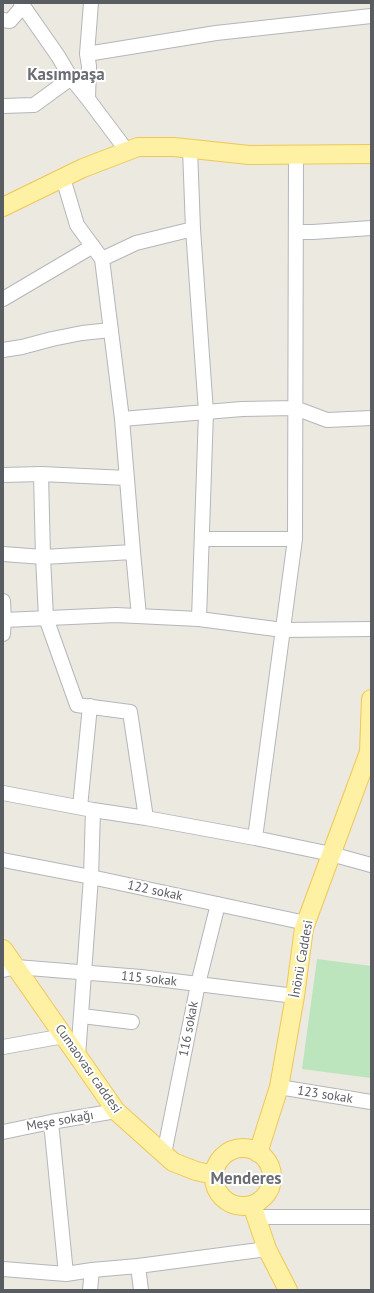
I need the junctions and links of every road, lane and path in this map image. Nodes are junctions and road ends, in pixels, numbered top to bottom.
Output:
1 (91, 3) edge
2 (22, 5) edge
3 (371, 16) edge
4 (3, 20) edge
5 (87, 54) junction
6 (71, 78) junction
7 (88, 99) junction
8 (3, 106) edge
9 (190, 149) junction
10 (127, 151) junction
11 (371, 154) edge
12 (296, 155) junction
13 (63, 178) junction
14 (3, 207) edge
15 (371, 228) edge
16 (193, 229) junction
17 (296, 232) junction
18 (93, 246) junction
19 (102, 259) junction
20 (3, 299) edge
21 (111, 330) junction
22 (3, 350) edge
23 (295, 408) junction
24 (206, 412) junction
25 (371, 418) edge
26 (122, 419) junction
27 (41, 474) junction
28 (3, 475) edge
29 (127, 478) junction
30 (202, 539) junction
31 (294, 539) junction
32 (133, 552) junction
33 (3, 554) edge
34 (43, 557) junction
35 (3, 601) edge
36 (139, 616) junction
37 (46, 618) junction
38 (199, 619) junction
39 (4, 620) junction
40 (371, 629) edge
41 (283, 630) junction
42 (3, 634) edge
43 (371, 698) edge
44 (90, 706) junction
45 (3, 793) edge
46 (86, 809) junction
47 (146, 818) junction
48 (255, 838) junction
49 (331, 854) junction
50 (3, 860) edge
51 (371, 865) edge
52 (92, 878) junction
53 (218, 904) junction
54 (306, 923) junction
55 (3, 949) edge
56 (9, 968) edge
57 (85, 972) junction
58 (198, 984) junction
59 (295, 996) junction
60 (82, 1016) junction
61 (132, 1022) dead end
62 (64, 1036) junction
63 (3, 1047) edge
64 (78, 1056) junction
65 (279, 1088) junction
66 (371, 1102) edge
67 (116, 1112) junction
68 (51, 1122) junction
69 (3, 1132) edge
70 (258, 1153) junction
71 (164, 1154) junction
72 (214, 1174) junction
73 (254, 1211) junction
74 (371, 1217) edge
75 (267, 1249) junction
76 (138, 1266) junction
77 (3, 1269) edge
78 (92, 1270) junction
79 (66, 1274) junction
80 (90, 1290) edge
81 (141, 1290) edge
82 (288, 1290) edge

1 - 5 street
2 - 4 street
2 - 6 street
3 - 5 street
5 - 7 street
6 - 7 street
6 - 8 street
7 - 10 street
9 - 10 main road
9 - 12 main road
9 - 16 street
10 - 13 main road
11 - 12 main road
12 - 17 street
13 - 14 main road
13 - 18 street
15 - 17 street
16 - 19 street
16 - 24 street
17 - 23 street
18 - 19 street
18 - 20 street
19 - 21 street
21 - 22 street
21 - 26 street
23 - 24 street
23 - 25 street
23 - 31 street
24 - 26 street
24 - 30 street
26 - 29 street
27 - 28 street
27 - 29 street
27 - 34 street
29 - 32 street
30 - 31 street
30 - 38 street
31 - 41 street
32 - 34 street
32 - 36 street
33 - 34 street
34 - 37 street
35 - 39 street
36 - 37 street
36 - 38 street
37 - 39 street
37 - 44 street
38 - 41 street
39 - 42 street
40 - 41 street
41 - 48 street
43 - 49 main road, İnönü Caddesi
44 - 46 street
44 - 47 street
45 - 46 street
46 - 47 street
46 - 52 street
47 - 48 street
48 - 49 street
49 - 51 street
49 - 54 main road, İnönü Caddesi
50 - 52 street, 122 sokak
52 - 53 street, 122 sokak
52 - 57 street
53 - 54 street, 122 sokak
53 - 58 street, 116 sokak
54 - 59 main road, İnönü Caddesi
55 - 56 main road, Cumaovası caddesi
56 - 57 street, 115 sokak
56 - 62 main road, Cumaovası caddesi
57 - 58 street, 115 sokak
57 - 60 street
58 - 59 street, 115 sokak
58 - 71 street, 116 sokak
59 - 65 main road, İnönü Caddesi
60 - 61 street
60 - 64 street
62 - 63 street
62 - 64 main road, Cumaovası caddesi
64 - 67 main road, Cumaovası caddesi
65 - 66 street, 123 sokak
65 - 70 main road, İnönü Caddesi
67 - 68 street, Meşe sokağı
67 - 71 main road, Cumaovası caddesi
68 - 69 street, Meşe sokağı
68 - 79 street
70 - 72 main road
70 - 73 main road
71 - 72 main road, Cumaovası caddesi
72 - 73 main road
73 - 74 street
73 - 75 main road
75 - 76 street
75 - 82 main road
76 - 78 street
76 - 81 street
77 - 79 street
78 - 79 street
78 - 80 street

